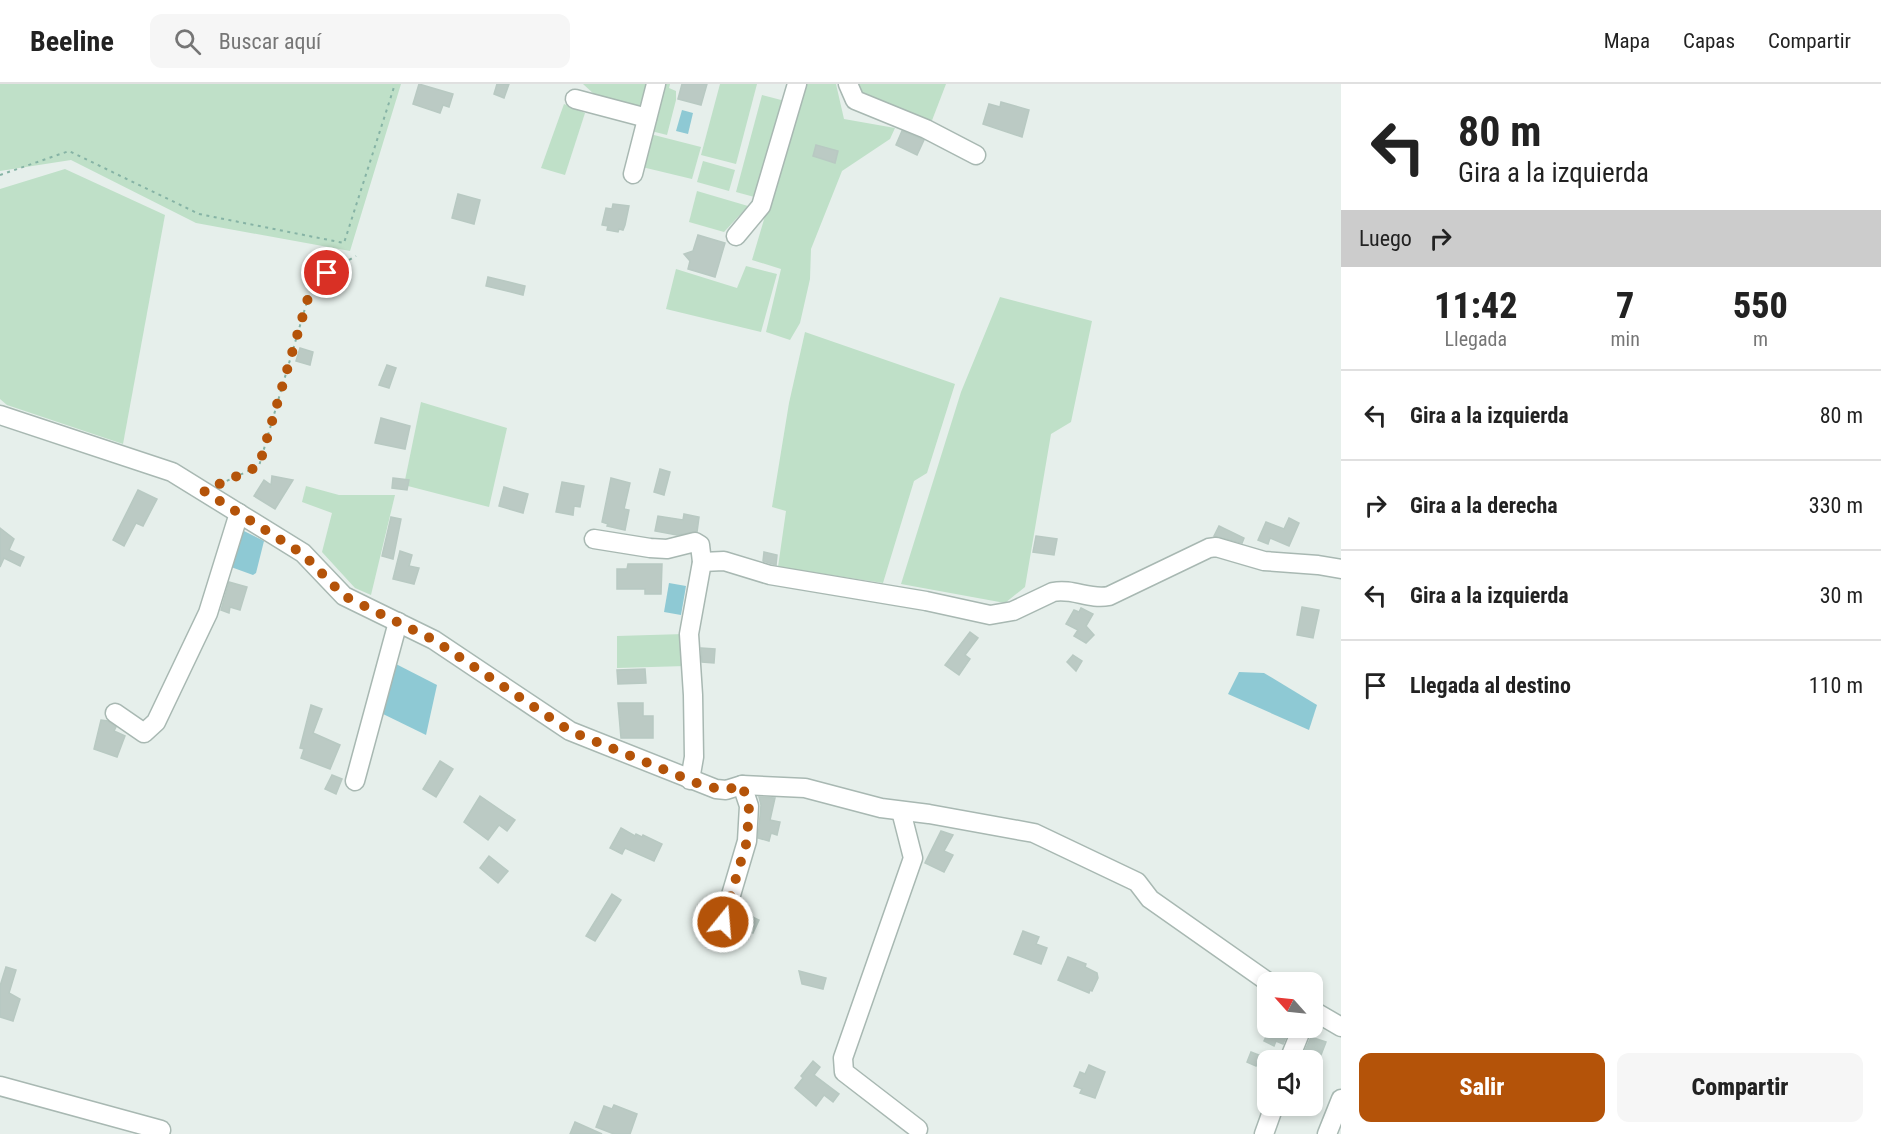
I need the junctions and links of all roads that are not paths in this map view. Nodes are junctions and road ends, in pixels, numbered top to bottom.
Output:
1 (656, 84) edge
2 (797, 84) edge
3 (848, 84) edge
4 (575, 99) dead end
5 (647, 118) junction
6 (976, 154) dead end
7 (633, 174) dead end
8 (736, 236) dead end
9 (0, 415) edge
10 (239, 513) junction
11 (594, 538) dead end
12 (702, 562) junction
13 (1341, 569) edge
14 (398, 622) junction
15 (116, 712) dead end
16 (690, 780) junction
17 (355, 781) dead end
18 (742, 785) junction
19 (901, 811) junction
20 (723, 922) dead end
21 (1257, 974) edge
22 (1323, 1016) edge
23 (1341, 1027) edge
24 (0, 1086) edge
25 (1341, 1099) edge
26 (1270, 1116) edge
27 (918, 1129) dead end
28 (161, 1130) dead end
29 (1264, 1134) edge
30 (1327, 1134) edge

1 - 5 street
2 - 8 street
3 - 6 street
4 - 5 street
5 - 7 street
9 - 10 street
10 - 14 street
10 - 15 street
11 - 12 street
12 - 13 street
12 - 16 street
14 - 16 street
14 - 17 street
16 - 18 street
18 - 19 street
18 - 20 street
19 - 21 street
19 - 27 street
22 - 23 street
24 - 28 street
25 - 30 street
26 - 29 street

